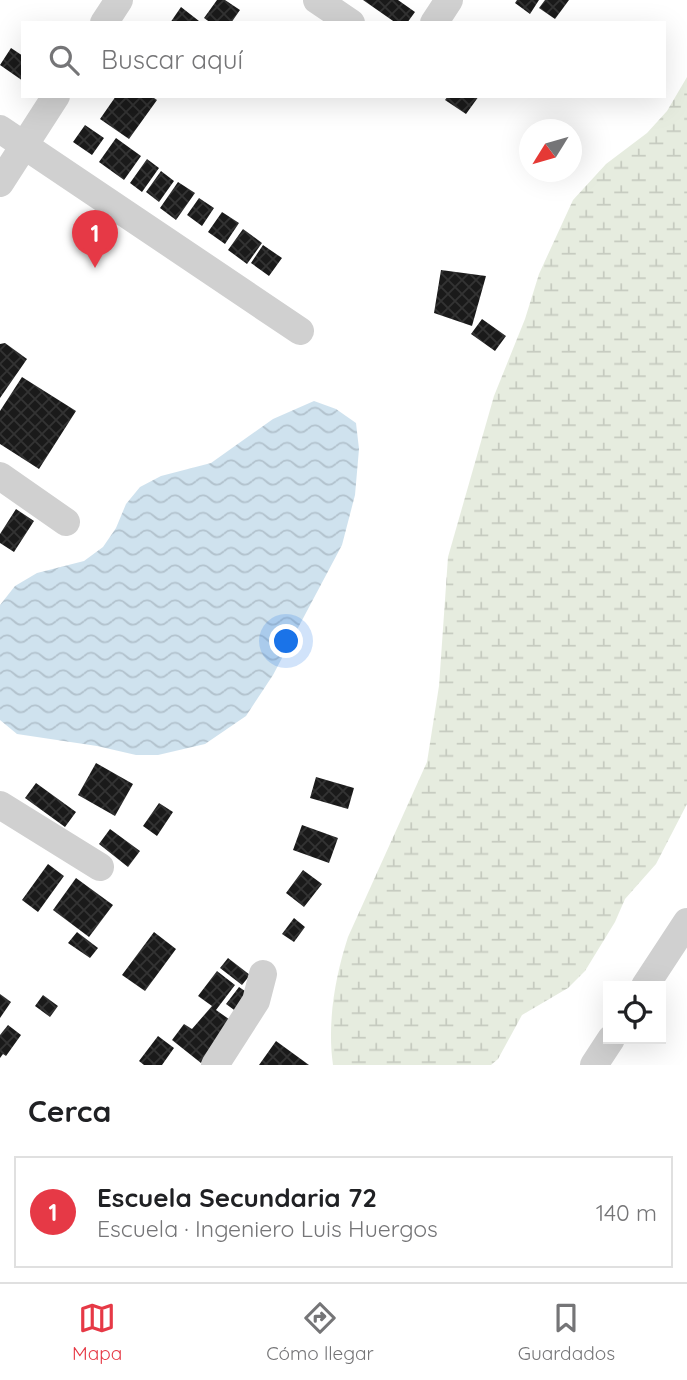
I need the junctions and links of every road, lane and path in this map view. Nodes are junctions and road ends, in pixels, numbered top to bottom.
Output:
1 (119, 0) edge
2 (317, 0) edge
3 (449, 0) edge
4 (105, 21) edge
5 (348, 21) edge
6 (435, 21) edge
7 (55, 98) edge
8 (0, 129) edge
9 (24, 144) junction
10 (0, 183) edge
11 (300, 331) dead end
12 (0, 477) edge
13 (66, 522) dead end
14 (0, 805) edge
15 (100, 867) dead end
16 (687, 922) edge
17 (263, 974) dead end
18 (648, 981) edge
19 (608, 1044) edge
20 (215, 1065) edge
21 (594, 1065) edge

1 - 4 street
2 - 5 street
3 - 6 street
7 - 9 street
8 - 9 street
9 - 10 street
9 - 11 street
12 - 13 street
14 - 15 street
16 - 18 street
17 - 20 street
19 - 21 street

